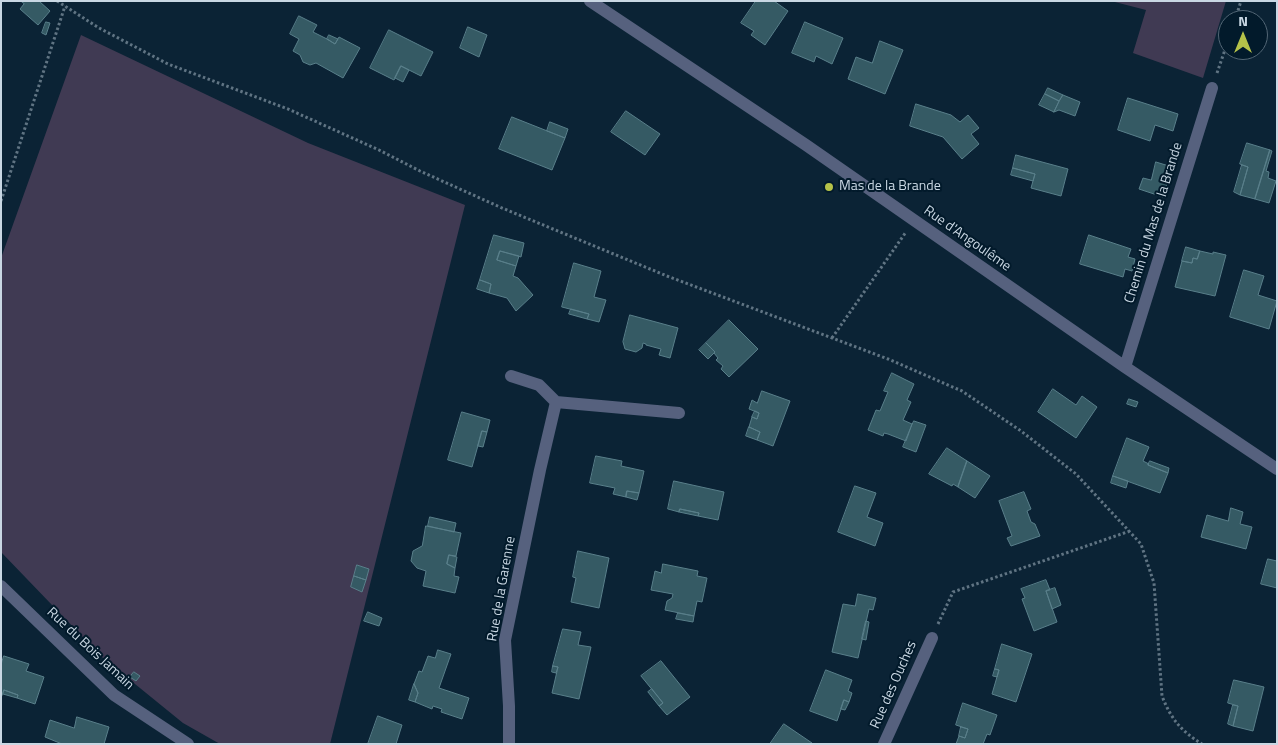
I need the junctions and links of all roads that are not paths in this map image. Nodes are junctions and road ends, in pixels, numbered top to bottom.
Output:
1 (590, 1) edge
2 (1212, 88) road end
3 (1125, 367) junction
4 (511, 376) dead end
5 (556, 402) junction
6 (680, 413) dead end
7 (1277, 470) edge
8 (1, 586) edge
9 (932, 638) road end
10 (188, 744) edge
11 (509, 744) edge
12 (884, 744) edge

1 - 3 street, Rue d'Angoulême
2 - 3 street, Chemin du Mas de la Brande
3 - 7 street, Rue d'Angoulême
4 - 5 street
5 - 6 street
5 - 11 street, Rue de la Garenne
8 - 10 street, Rue du Bois Jamain
9 - 12 street, Rue des Ouches

